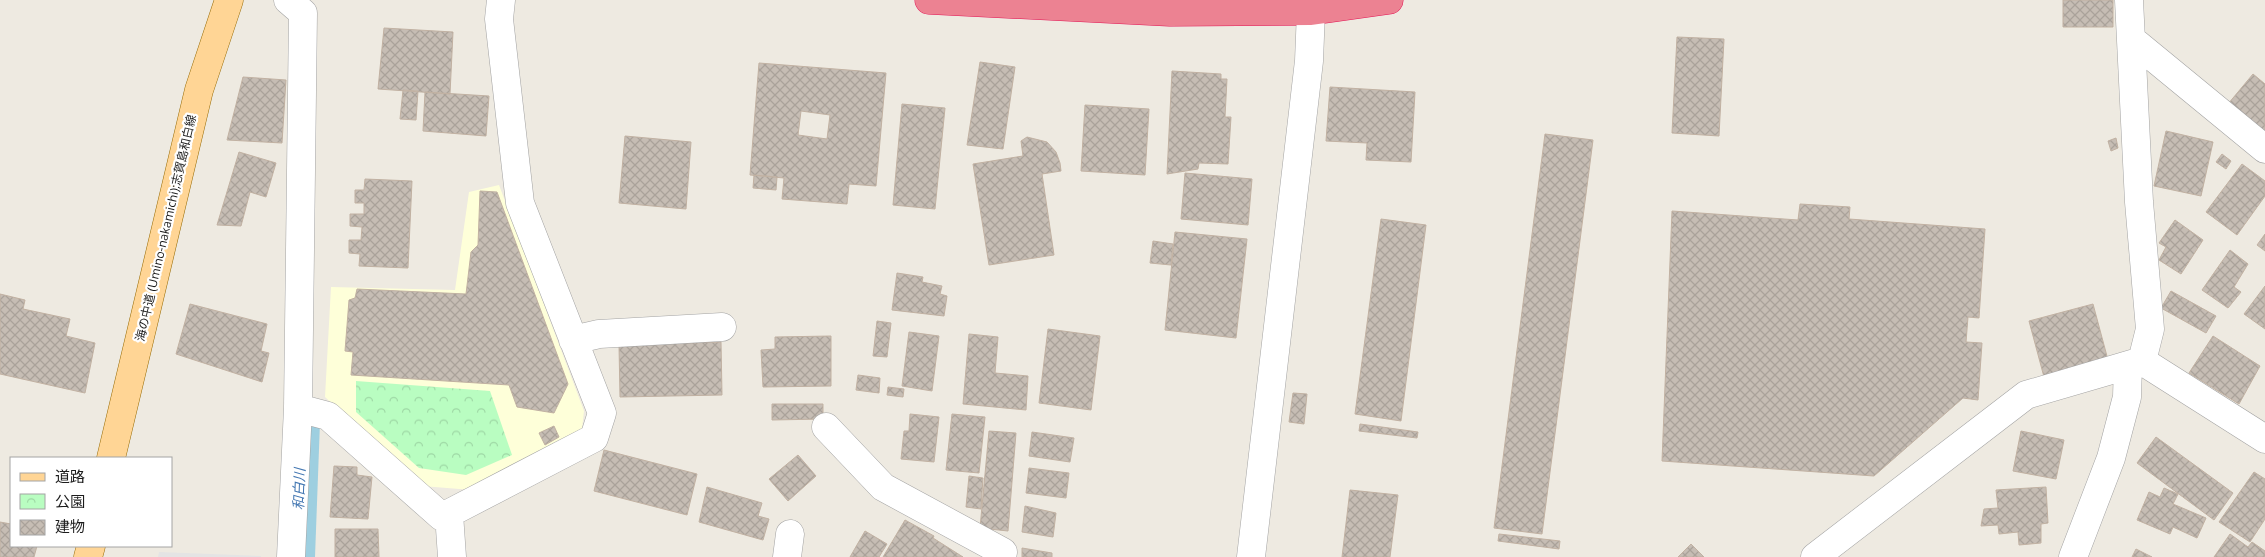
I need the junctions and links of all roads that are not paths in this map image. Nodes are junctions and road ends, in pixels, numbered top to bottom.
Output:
1 (229, 0) edge
2 (288, 0) edge
3 (501, 0) edge
4 (929, 0) edge
5 (1389, 0) edge
6 (2129, 0) edge
7 (1171, 6) edge
8 (1311, 10) junction
9 (2131, 39) junction
10 (2265, 149) edge
11 (722, 327) dead end
12 (573, 340) junction
13 (2135, 363) junction
14 (298, 408) junction
15 (826, 427) dead end
16 (2265, 439) edge
17 (111, 457) edge
18 (449, 514) junction
19 (291, 557) edge
20 (452, 557) edge
21 (1002, 557) edge
22 (1251, 557) edge
23 (1815, 557) edge
24 (2073, 557) edge

1 - 17 main road, 海の中道 (Umino-nakamichi);志賀島和白線
2 - 14 street
3 - 12 street
4 - 7 highway
5 - 8 highway
6 - 9 street
7 - 8 highway
8 - 22 street
9 - 10 street
9 - 13 street
11 - 12 street
12 - 18 street
13 - 16 street
13 - 23 street
13 - 24 street
14 - 18 street
14 - 19 street
15 - 21 street
18 - 20 street

